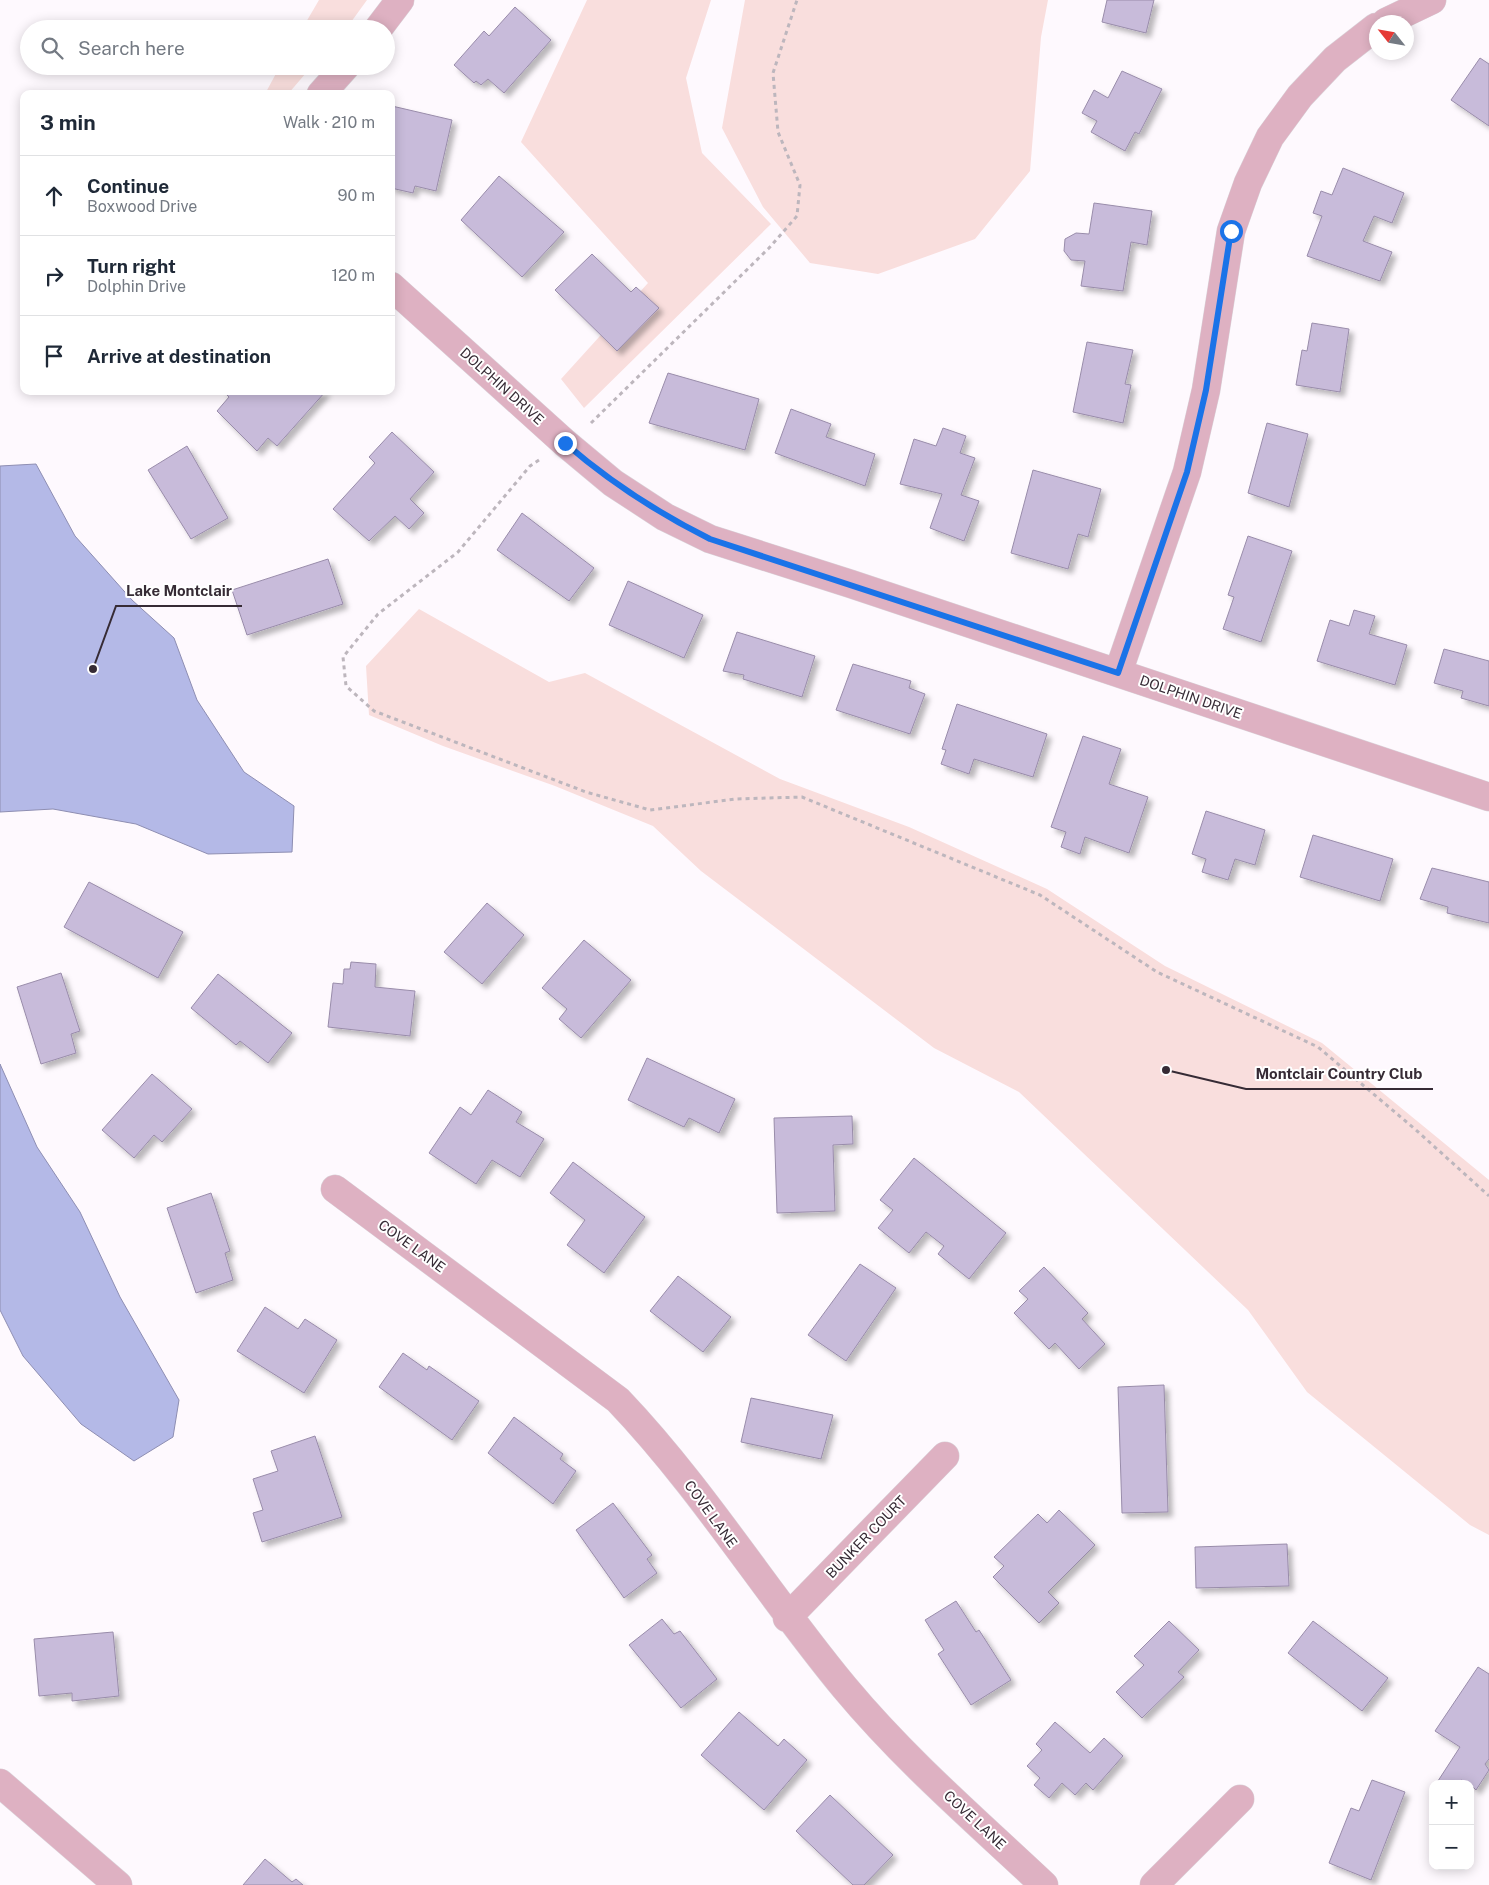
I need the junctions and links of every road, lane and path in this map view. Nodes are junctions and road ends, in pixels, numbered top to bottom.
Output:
1 (400, 0) edge
2 (797, 0) edge
3 (1432, 0) edge
4 (1401, 15) edge
5 (385, 20) edge
6 (1369, 33) edge
7 (338, 75) edge
8 (325, 90) edge
9 (395, 290) edge
10 (565, 443) junction
11 (1118, 673) junction
12 (1489, 797) edge
13 (335, 1189) dead end
14 (1489, 1196) edge
15 (945, 1456) dead end
16 (788, 1618) junction
17 (0, 1784) edge
18 (1240, 1799) dead end
19 (118, 1885) edge
20 (1044, 1885) edge
21 (1154, 1885) edge

1 - 5 street
2 - 10 path
3 - 4 street
6 - 11 street
7 - 8 street
9 - 10 street, DOLPHIN DRIVE
10 - 11 street, DOLPHIN DRIVE
10 - 14 path
11 - 12 street, DOLPHIN DRIVE
13 - 16 street, COVE LANE
15 - 16 street, BUNKER COURT
16 - 20 street, COVE LANE
17 - 19 street
18 - 21 street

